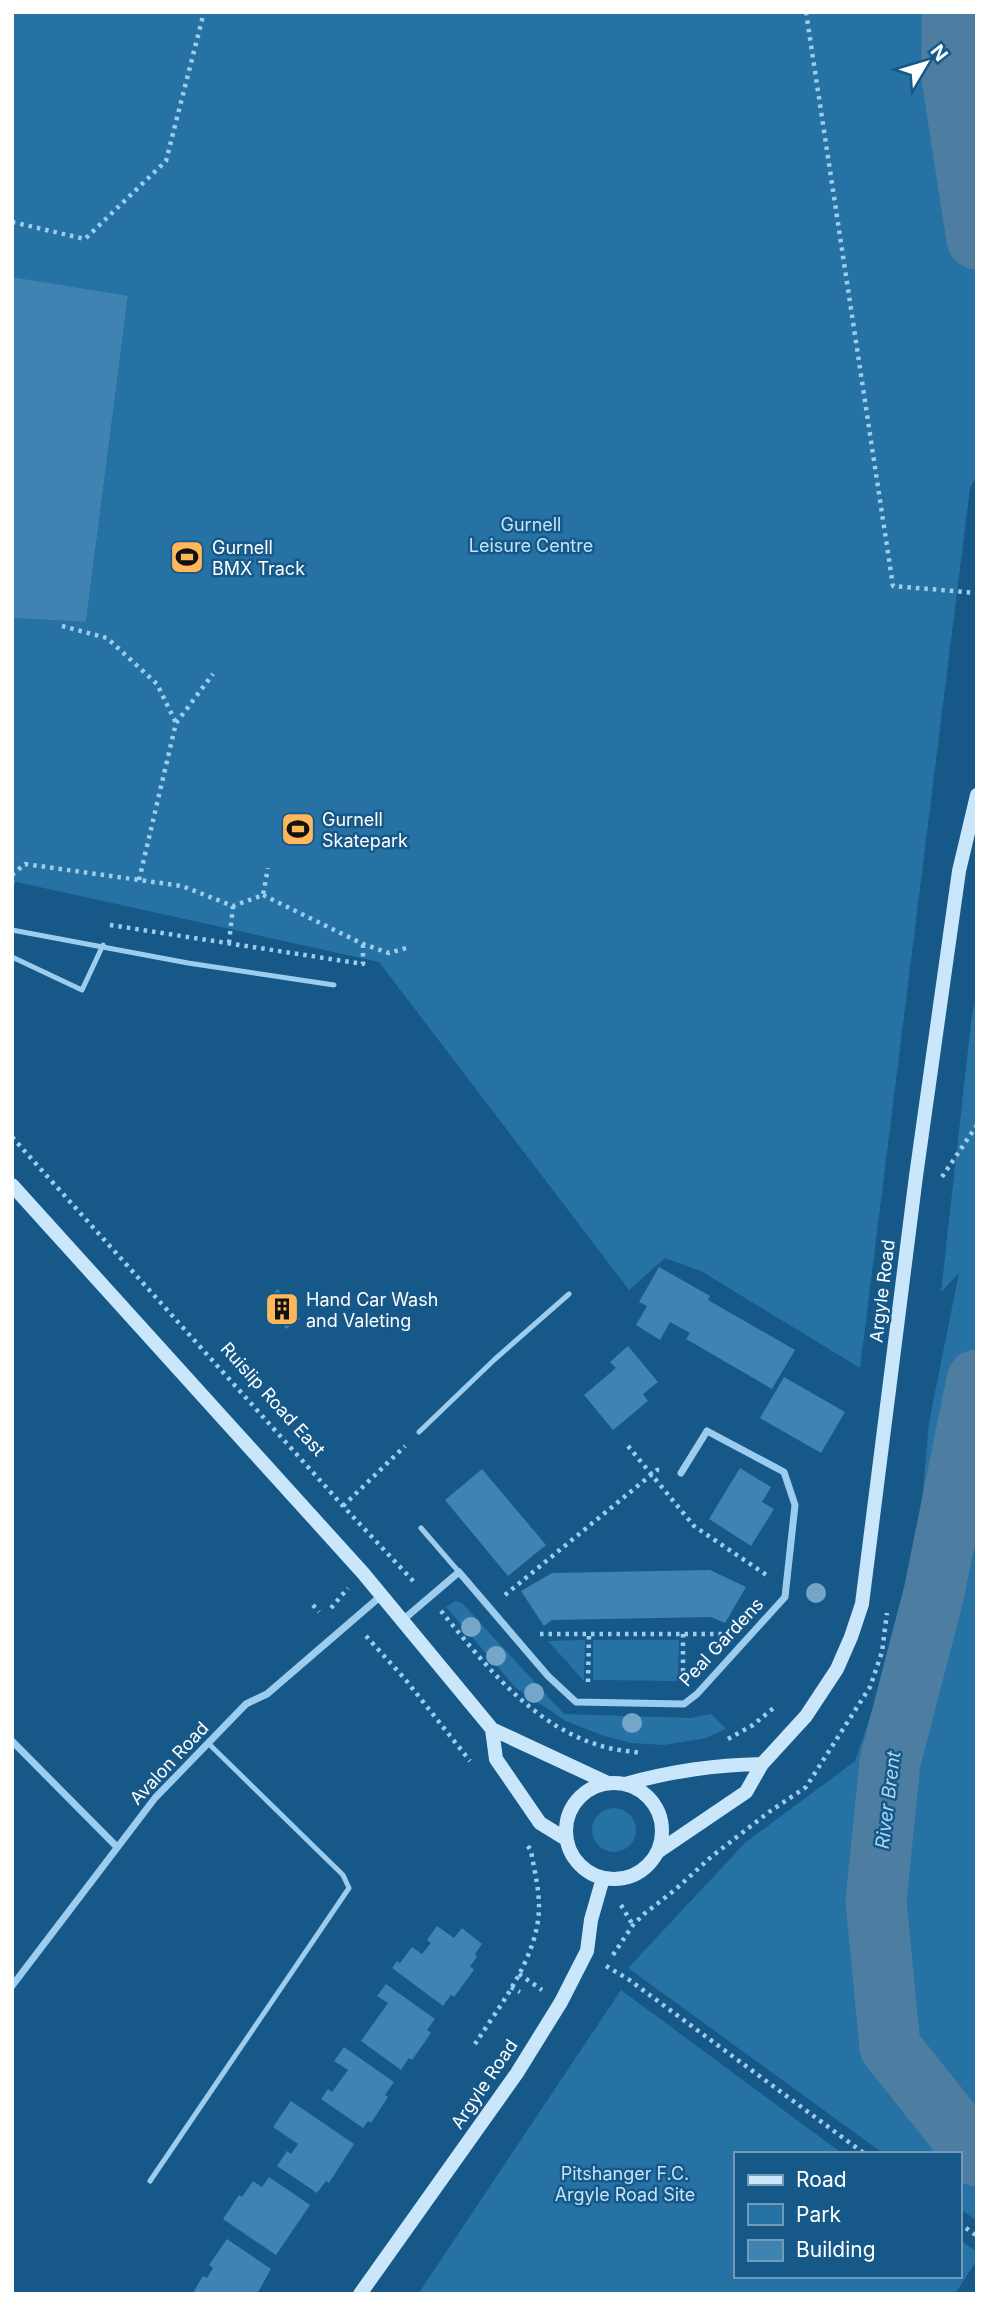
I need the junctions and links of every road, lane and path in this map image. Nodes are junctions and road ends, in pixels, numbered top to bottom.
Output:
1 (204, 12) edge
2 (806, 12) edge
3 (12, 222) edge
4 (977, 593) edge
5 (62, 626) dead end
6 (213, 674) dead end
7 (176, 723) junction
8 (977, 795) edge
9 (268, 868) dead end
10 (139, 880) junction
11 (12, 884) edge
12 (263, 895) junction
13 (233, 906) junction
14 (107, 924) dead end
15 (12, 930) edge
16 (229, 943) junction
17 (363, 944) junction
18 (103, 945) junction
19 (410, 947) dead end
20 (12, 957) edge
21 (334, 985) dead end
22 (977, 1125) edge
23 (12, 1137) edge
24 (942, 1178) dead end
25 (12, 1185) edge
26 (569, 1294) dead end
27 (419, 1432) joint
28 (628, 1446) dead end
29 (657, 1470) dead end
30 (681, 1473) dead end
31 (652, 1475) junction
32 (343, 1506) junction
33 (421, 1528) dead end
34 (459, 1572) junction
35 (787, 1589) junction
36 (383, 1595) junction
37 (429, 1598) junction
38 (313, 1605) dead end
39 (490, 1608) junction
40 (319, 1612) dead end
41 (404, 1619) junction
42 (512, 1634) junction
43 (589, 1634) junction
44 (683, 1634) junction
45 (753, 1634) junction
46 (365, 1635) dead end
47 (588, 1702) junction
48 (684, 1704) junction
49 (776, 1706) dead end
50 (454, 1729) dead end
51 (492, 1729) junction
52 (449, 1733) junction
53 (826, 1733) dead end
54 (461, 1739) dead end
55 (12, 1741) edge
56 (836, 1742) dead end
57 (208, 1743) junction
58 (456, 1743) junction
59 (718, 1745) dead end
60 (829, 1752) dead end
61 (653, 1753) dead end
62 (472, 1764) dead end
63 (762, 1764) junction
64 (608, 1783) junction
65 (625, 1784) junction
66 (566, 1839) junction
67 (525, 1840) dead end
68 (117, 1847) junction
69 (659, 1851) junction
70 (603, 1878) junction
71 (628, 1917) dead end
72 (633, 1925) junction
73 (519, 1974) junction
74 (528, 1979) dead end
75 (12, 1986) edge
76 (511, 1987) junction
77 (520, 1992) dead end
78 (475, 2044) dead end
79 (862, 2152) edge
80 (150, 2181) dead end
81 (961, 2224) edge
82 (977, 2236) edge
83 (360, 2294) edge

1 - 3 path
2 - 4 path
5 - 7 path
6 - 7 path
7 - 10 path
8 - 63 main road, Argyle Road
9 - 12 path
10 - 11 path
10 - 13 path
12 - 13 path
12 - 17 path
13 - 16 path
14 - 16 path
15 - 18 lane
16 - 17 path
17 - 19 path
18 - 20 lane
18 - 21 lane
22 - 24 path
23 - 32 path, Ruislip Road East
25 - 36 main road
26 - 27 lane
27 - 32 path
28 - 31 path
29 - 31 path
30 - 35 street, Peal Gardens
31 - 35 path
31 - 39 path
32 - 37 path, Ruislip Road East
33 - 34 lane
34 - 37 street
34 - 39 street, Peal Gardens
35 - 45 street, Peal Gardens
36 - 41 main road
36 - 57 street, Avalon Road
37 - 41 street
37 - 61 path, Ruislip Road East
38 - 40 path
39 - 42 street, Peal Gardens
41 - 51 main road
42 - 43 path
42 - 47 street, Peal Gardens
43 - 44 path
43 - 47 path
44 - 45 path
44 - 48 path
45 - 48 street, Peal Gardens
46 - 52 path
47 - 48 street, Peal Gardens
49 - 59 path
50 - 52 path
51 - 64 main road
51 - 66 main road
52 - 58 path
53 - 56 path
54 - 58 path
55 - 68 street
57 - 68 street, Avalon Road
57 - 80 lane
58 - 62 path
60 - 72 path
63 - 65 main road
63 - 69 main road, Argyle Road
64 - 65 main road
64 - 66 main road
65 - 69 main road
66 - 70 main road
67 - 73 path
68 - 75 street, Avalon Road
69 - 70 main road
70 - 83 main road, Argyle Road
71 - 72 path
72 - 79 path
73 - 74 path
73 - 76 path
76 - 77 path
76 - 78 path
81 - 82 path

